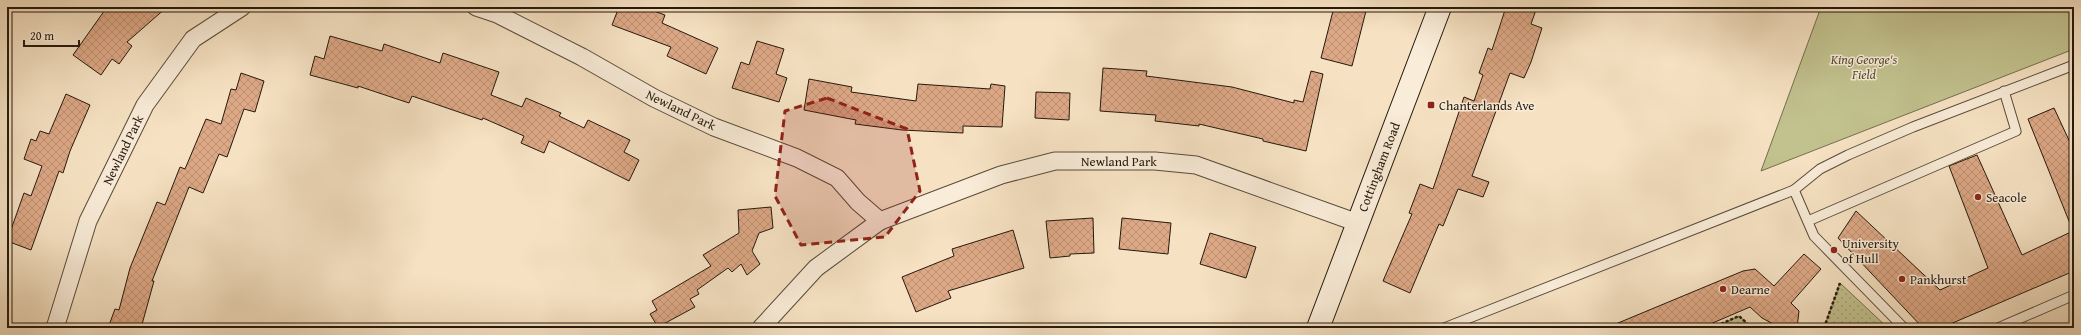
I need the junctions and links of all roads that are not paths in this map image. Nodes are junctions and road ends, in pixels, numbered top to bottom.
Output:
1 (242, 7) edge
2 (476, 7) edge
3 (1440, 7) edge
4 (2074, 65) edge
5 (2004, 91) junction
6 (1794, 190) junction
7 (880, 221) junction
8 (1808, 221) junction
9 (1358, 223) junction
10 (2074, 295) edge
11 (1463, 325) edge
12 (1321, 327) edge
13 (55, 328) edge
14 (761, 328) edge
15 (1444, 328) edge
16 (1904, 328) edge
17 (1998, 328) edge

1 - 13 street, Newland Park
2 - 7 street, Newland Park
3 - 9 main road, Cottingham Road
4 - 5 lane
5 - 6 lane
5 - 8 lane
6 - 8 lane
6 - 11 lane
7 - 9 street, Newland Park
7 - 14 street, Newland Park
8 - 16 lane
9 - 12 main road, Cottingham Road
10 - 17 lane
11 - 15 lane

